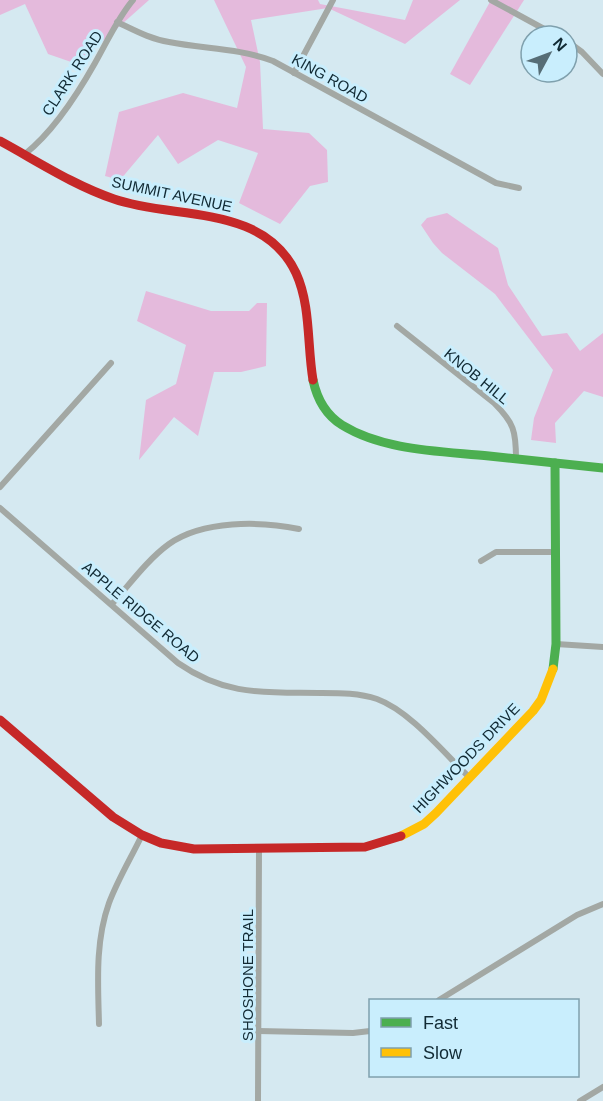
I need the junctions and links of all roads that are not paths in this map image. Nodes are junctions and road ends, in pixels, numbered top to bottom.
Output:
1 (133, 0) edge
2 (333, 0) edge
3 (491, 0) edge
4 (117, 22) junction
5 (535, 24) edge
6 (579, 50) edge
7 (294, 73) junction
8 (603, 74) edge
9 (0, 141) edge
10 (25, 154) junction
11 (519, 188) dead end
12 (397, 326) dead end
13 (111, 363) dead end
14 (516, 459) junction
15 (555, 463) junction
16 (603, 468) edge
17 (0, 488) edge
18 (0, 508) edge
19 (299, 529) dead end
20 (555, 552) junction
21 (482, 561) dead end
22 (112, 604) junction
23 (556, 644) junction
24 (603, 647) edge
25 (0, 720) edge
26 (470, 778) junction
27 (142, 836) junction
28 (259, 849) junction
29 (603, 904) edge
30 (441, 999) edge
31 (99, 1024) dead end
32 (258, 1031) junction
33 (369, 1031) edge
34 (603, 1087) edge
35 (258, 1101) edge
36 (579, 1101) edge

1 - 4 street, CLARK ROAD
2 - 7 street
3 - 5 street
4 - 7 street, KING ROAD
4 - 10 street, CLARK ROAD
6 - 8 street
7 - 11 street, KING ROAD
9 - 10 street, SUMMIT AVENUE
10 - 14 street, SUMMIT AVENUE
12 - 14 street, KNOB HILL
13 - 17 street
14 - 15 street, SUMMIT AVENUE
15 - 16 street, SUMMIT AVENUE
15 - 20 street, HIGHWOODS DRIVE
18 - 22 street, APPLE RIDGE ROAD
19 - 22 street
20 - 21 street
20 - 23 street, HIGHWOODS DRIVE
22 - 26 street, APPLE RIDGE ROAD
23 - 24 street
23 - 26 street, HIGHWOODS DRIVE
25 - 27 street, HIGHWOODS DRIVE
26 - 28 street, HIGHWOODS DRIVE
27 - 28 street, HIGHWOODS DRIVE
27 - 31 street
28 - 32 street, SHOSHONE TRAIL
29 - 30 street
32 - 33 street
32 - 35 street, SHOSHONE TRAIL
34 - 36 street

